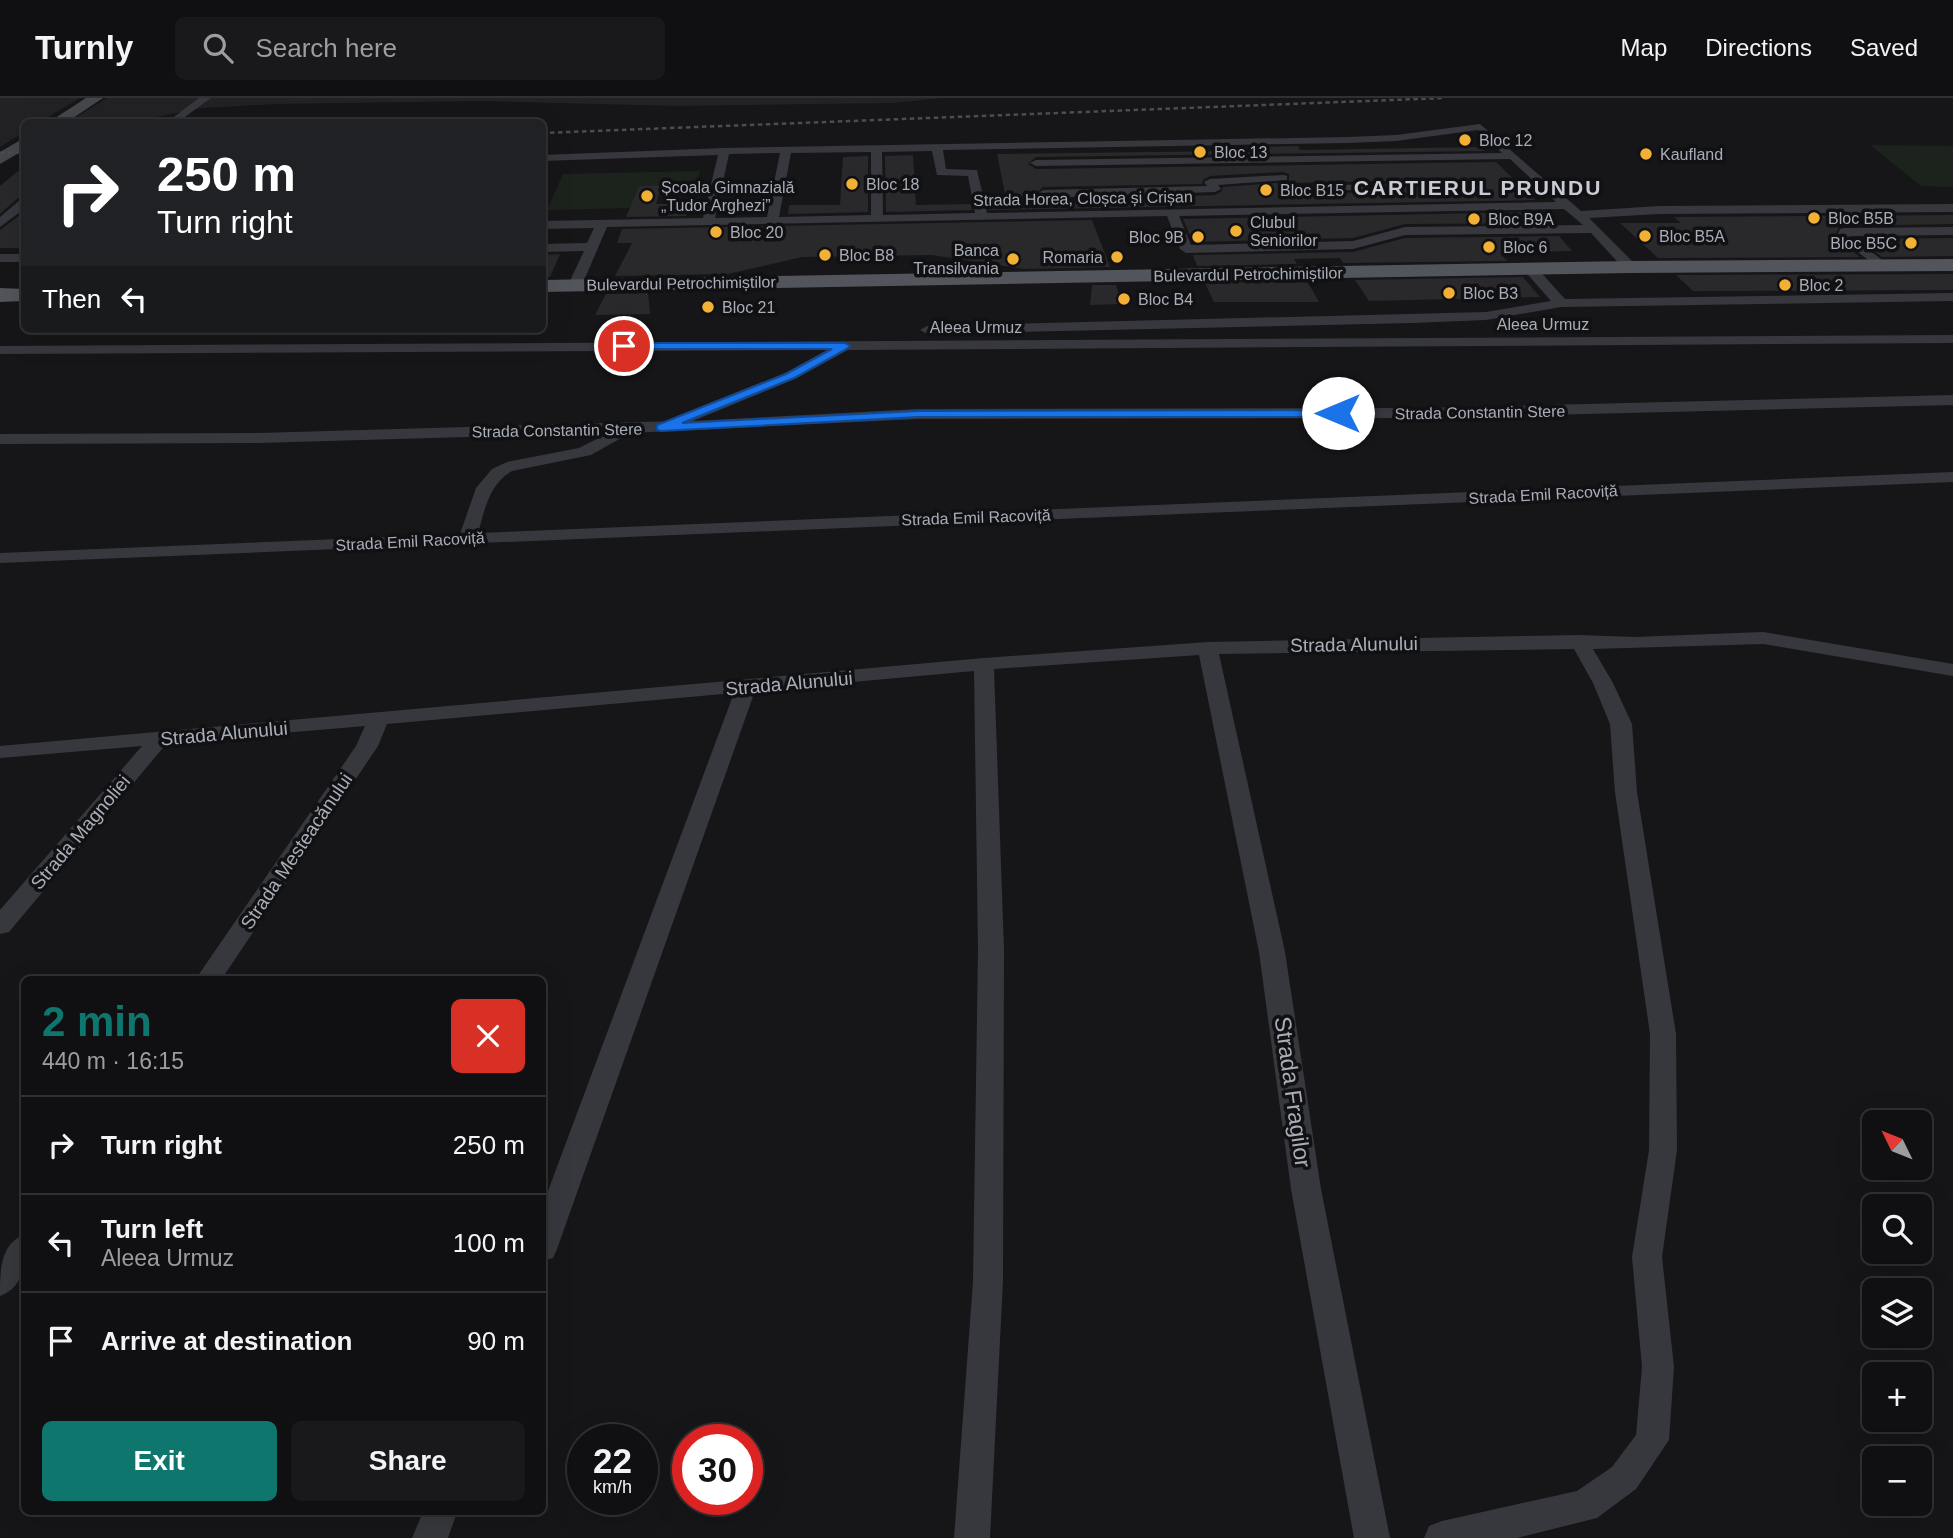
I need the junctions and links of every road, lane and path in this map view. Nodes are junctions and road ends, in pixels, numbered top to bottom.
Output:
1 (96, 98) edge
2 (206, 98) edge
3 (62, 119) edge
4 (176, 119) edge
5 (1458, 121) dead end
6 (1470, 128) junction
7 (1262, 142) junction
8 (21, 146) edge
9 (1031, 146) junction
10 (937, 147) junction
11 (877, 148) junction
12 (786, 150) junction
13 (724, 151) junction
14 (1511, 156) junction
15 (546, 158) edge
16 (0, 159) edge
17 (1272, 159) junction
18 (1040, 178) junction
19 (1286, 183) junction
20 (1387, 187) dead end
21 (21, 205) edge
22 (1565, 205) junction
23 (1953, 208) edge
24 (1390, 210) junction
25 (1302, 212) junction
26 (1172, 214) junction
27 (1576, 215) junction
28 (1048, 216) junction
29 (982, 217) junction
30 (877, 219) junction
31 (772, 221) junction
32 (1, 222) edge
33 (708, 222) junction
34 (601, 224) junction
35 (546, 225) edge
36 (1594, 229) junction
37 (1405, 231) junction
38 (1953, 231) edge
39 (592, 247) junction
40 (546, 248) edge
41 (0, 258) edge
42 (21, 258) edge
43 (1880, 265) junction
44 (1953, 265) edge
45 (1630, 267) junction
46 (1531, 269) junction
47 (0, 273) edge
48 (575, 285) junction
49 (546, 286) edge
50 (0, 295) edge
51 (21, 295) edge
52 (1953, 297) edge
53 (1561, 303) junction
54 (1953, 340) edge
55 (845, 346) junction
56 (0, 350) edge
57 (1953, 400) edge
58 (661, 427) junction
59 (626, 428) junction
60 (0, 439) edge
61 (1953, 477) edge
62 (467, 538) junction
63 (0, 558) edge
64 (1579, 641) junction
65 (1208, 648) junction
66 (984, 664) junction
67 (1953, 670) edge
68 (746, 687) junction
69 (378, 719) junction
70 (160, 738) junction
71 (0, 752) edge
72 (0, 926) edge
73 (211, 976) edge
74 (546, 1238) edge
75 (21, 1252) edge
76 (0, 1283) edge
77 (439, 1515) edge
78 (429, 1538) edge
79 (972, 1538) edge
80 (1372, 1538) edge
81 (1442, 1538) edge

1 - 3 street
2 - 4 street
5 - 6 street
6 - 7 street
6 - 14 street
7 - 9 street
7 - 17 street
8 - 16 street
9 - 10 street
9 - 18 street
10 - 11 street
10 - 29 street
11 - 12 street
11 - 30 street
12 - 13 street
12 - 31 street
13 - 15 street
13 - 33 street
14 - 17 street
14 - 22 street
17 - 18 street
17 - 19 street
18 - 19 street
18 - 28 street
19 - 20 street
19 - 25 street
21 - 32 street
22 - 24 street, Strada Horea, Cloșca și Crișan
22 - 27 street
23 - 27 street
24 - 25 street, Strada Horea, Cloșca și Crișan
24 - 37 street
25 - 26 street, Strada Horea, Cloșca și Crișan
26 - 28 street, Strada Horea, Cloșca și Crișan
26 - 37 street
27 - 36 street
28 - 29 street, Strada Horea, Cloșca și Crișan
29 - 30 street, Strada Horea, Cloșca și Crișan
30 - 31 street, Strada Horea, Cloșca și Crișan
31 - 33 street, Strada Horea, Cloșca și Crișan
33 - 34 street, Strada Horea, Cloșca și Crișan
34 - 35 street, Strada Horea, Cloșca și Crișan
34 - 39 street
36 - 37 street
36 - 45 street
38 - 43 street
39 - 40 street
39 - 48 street
41 - 42 street
42 - 47 street
43 - 44 main road, Bulevardul Petrochimiștilor
43 - 45 main road, Bulevardul Petrochimiștilor
45 - 46 main road, Bulevardul Petrochimiștilor
46 - 48 main road, Bulevardul Petrochimiștilor
46 - 53 street
48 - 49 main road, Bulevardul Petrochimiștilor
50 - 51 main road
52 - 53 street
53 - 55 street
54 - 55 street, Aleea Urmuz
55 - 56 street, Aleea Urmuz
55 - 58 street
57 - 58 street, Strada Constantin Stere
58 - 59 street, Strada Constantin Stere
59 - 60 street, Strada Constantin Stere
59 - 62 street
61 - 62 street, Strada Emil Racoviță
62 - 63 street, Strada Emil Racoviță
64 - 65 street, Strada Alunului
64 - 67 street, Strada Alunului
64 - 81 street
65 - 66 street, Strada Alunului
65 - 80 street, Strada Fragilor
66 - 68 street, Strada Alunului
66 - 79 street
68 - 69 street, Strada Alunului
68 - 74 street
69 - 70 street, Strada Alunului
69 - 73 street, Strada Mesteacănului
70 - 71 street, Strada Alunului
70 - 72 street, Strada Magnoliei
75 - 76 street
77 - 78 street

